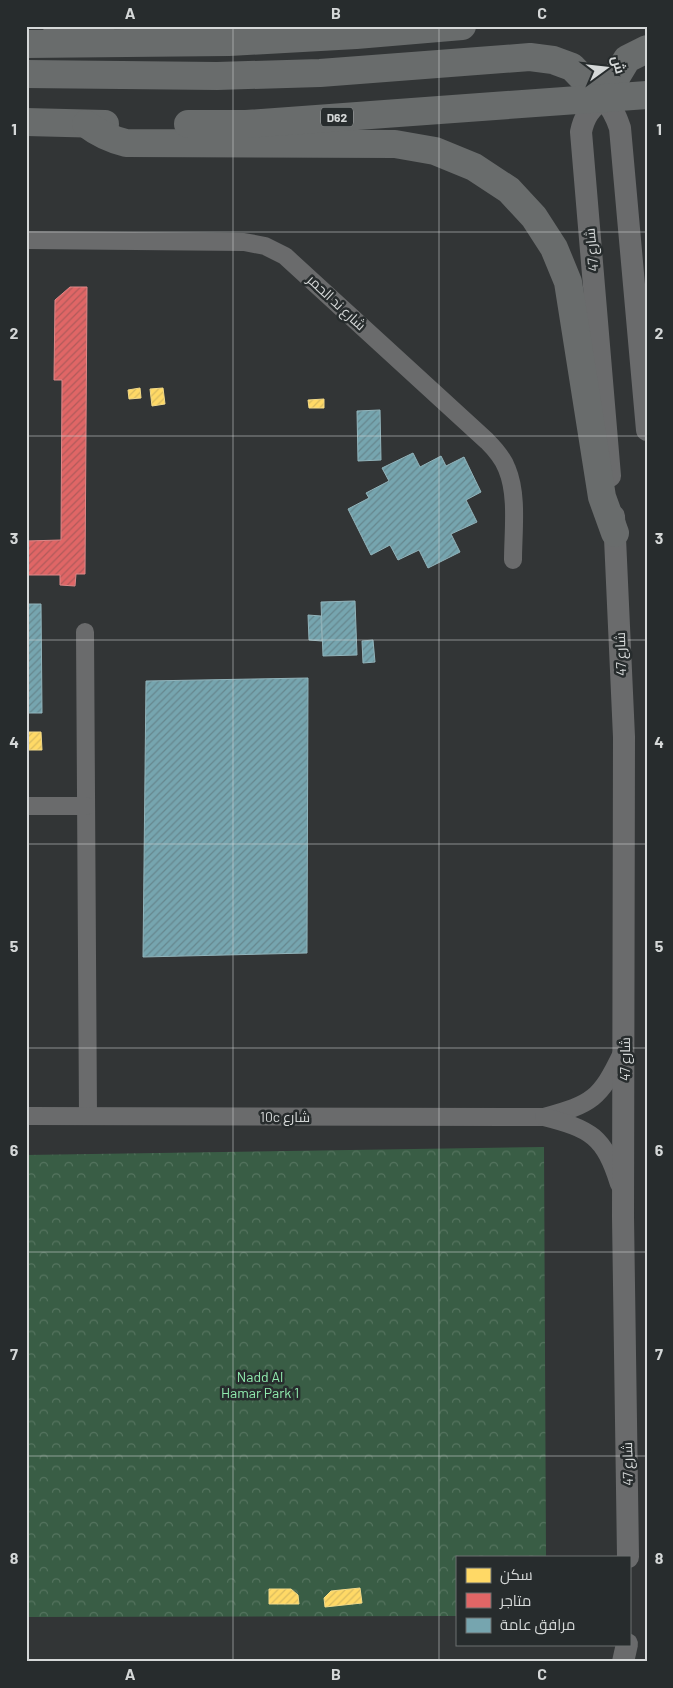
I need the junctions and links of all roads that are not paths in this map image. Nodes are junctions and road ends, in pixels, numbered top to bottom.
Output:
1 (106, 26) edge
2 (462, 26) edge
3 (26, 35) edge
4 (26, 44) edge
5 (647, 50) edge
6 (26, 74) edge
7 (647, 95) edge
8 (603, 99) junction
9 (26, 122) edge
10 (86, 124) junction
11 (26, 240) edge
12 (647, 430) edge
13 (615, 533) junction
14 (513, 560) dead end
15 (85, 632) dead end
16 (26, 806) edge
17 (86, 806) junction
18 (624, 1050) junction
19 (26, 1116) edge
20 (88, 1116) junction
21 (544, 1117) junction
22 (623, 1199) junction
23 (628, 1556) edge
24 (627, 1646) edge
25 (623, 1662) edge

1 - 3 street
2 - 4 main road
5 - 8 main road
6 - 8 main road
7 - 8 main road, D62
8 - 10 main road, D62
8 - 12 street
8 - 13 street, شارع 47
9 - 10 main road, D62
10 - 13 main road
11 - 14 street, شارع ند الحمر
13 - 18 street, شارع 47
15 - 17 street
16 - 17 street
17 - 20 street
18 - 21 street, 10c شارع
18 - 22 street, شارع 47
19 - 20 street, 10c شارع
20 - 21 street, 10c شارع
21 - 22 street, 10c شارع
22 - 23 street, شارع 47
24 - 25 street

